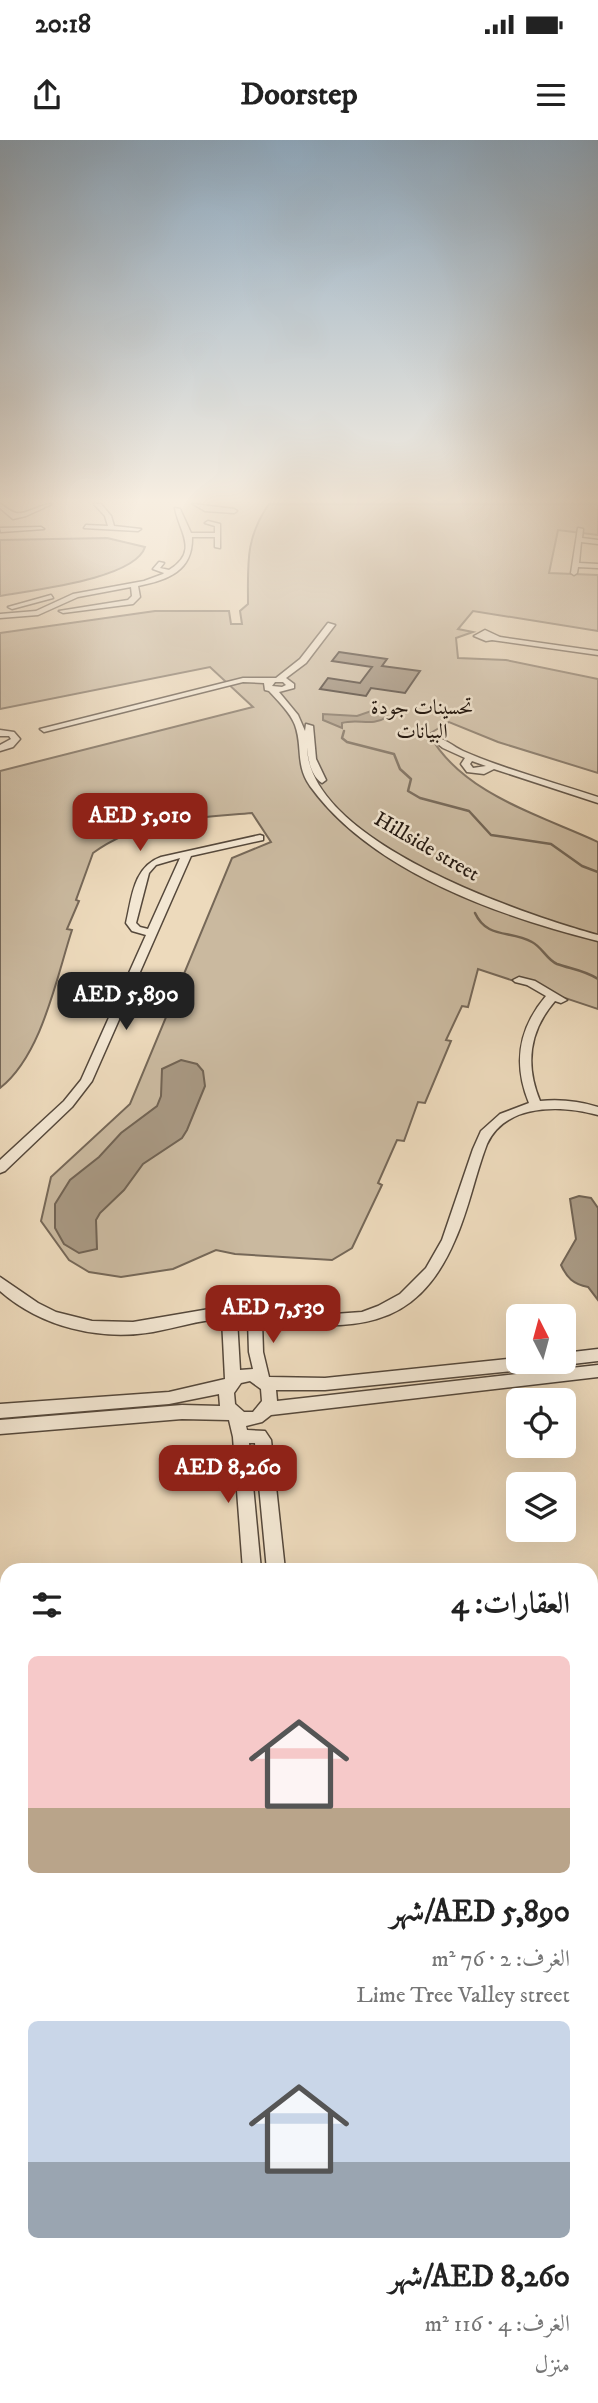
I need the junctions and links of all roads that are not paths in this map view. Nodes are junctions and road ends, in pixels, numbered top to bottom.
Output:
1 (43, 610) edge
2 (73, 610) edge
3 (63, 611) dead end
4 (0, 616) edge
5 (331, 625) dead end
6 (470, 628) dead end
7 (598, 653) edge
8 (303, 661) junction
9 (272, 684) junction
10 (288, 686) junction
11 (44, 729) dead end
12 (0, 733) edge
13 (437, 738) dead end
14 (0, 748) edge
15 (598, 800) edge
16 (368, 831) junction
17 (260, 838) dead end
18 (187, 854) junction
19 (598, 931) edge
20 (152, 933) junction
21 (598, 938) edge
22 (519, 980) dead end
23 (536, 1106) junction
24 (598, 1111) edge
25 (0, 1168) edge
26 (0, 1283) edge
27 (229, 1313) junction
28 (255, 1314) junction
29 (231, 1338) junction
30 (256, 1339) junction
31 (598, 1356) edge
32 (576, 1358) edge
33 (506, 1366) edge
34 (598, 1371) edge
35 (263, 1378) junction
36 (232, 1383) junction
37 (268, 1409) junction
38 (0, 1411) edge
39 (234, 1414) junction
40 (0, 1427) edge
41 (242, 1437) junction
42 (251, 1563) edge
43 (275, 1563) edge

1 - 4 street
2 - 3 street
5 - 8 street
6 - 7 street
8 - 9 street
8 - 10 street
9 - 10 street
9 - 11 street
9 - 16 street, Hillside street
10 - 16 street, Hillside street
12 - 14 street
13 - 15 street
16 - 19 street, Hillside street
16 - 21 street, Hillside street
17 - 18 street
18 - 20 street
18 - 20 street
20 - 25 street
22 - 23 street
23 - 24 street
23 - 28 street
26 - 27 street
27 - 28 street
27 - 29 street
28 - 30 street
29 - 30 street
29 - 36 street
30 - 35 street
31 - 32 street
33 - 35 street
34 - 37 street
35 - 36 street
35 - 37 street
36 - 38 street
36 - 39 street
37 - 39 street
39 - 40 street
39 - 41 street
41 - 42 street
41 - 43 street

